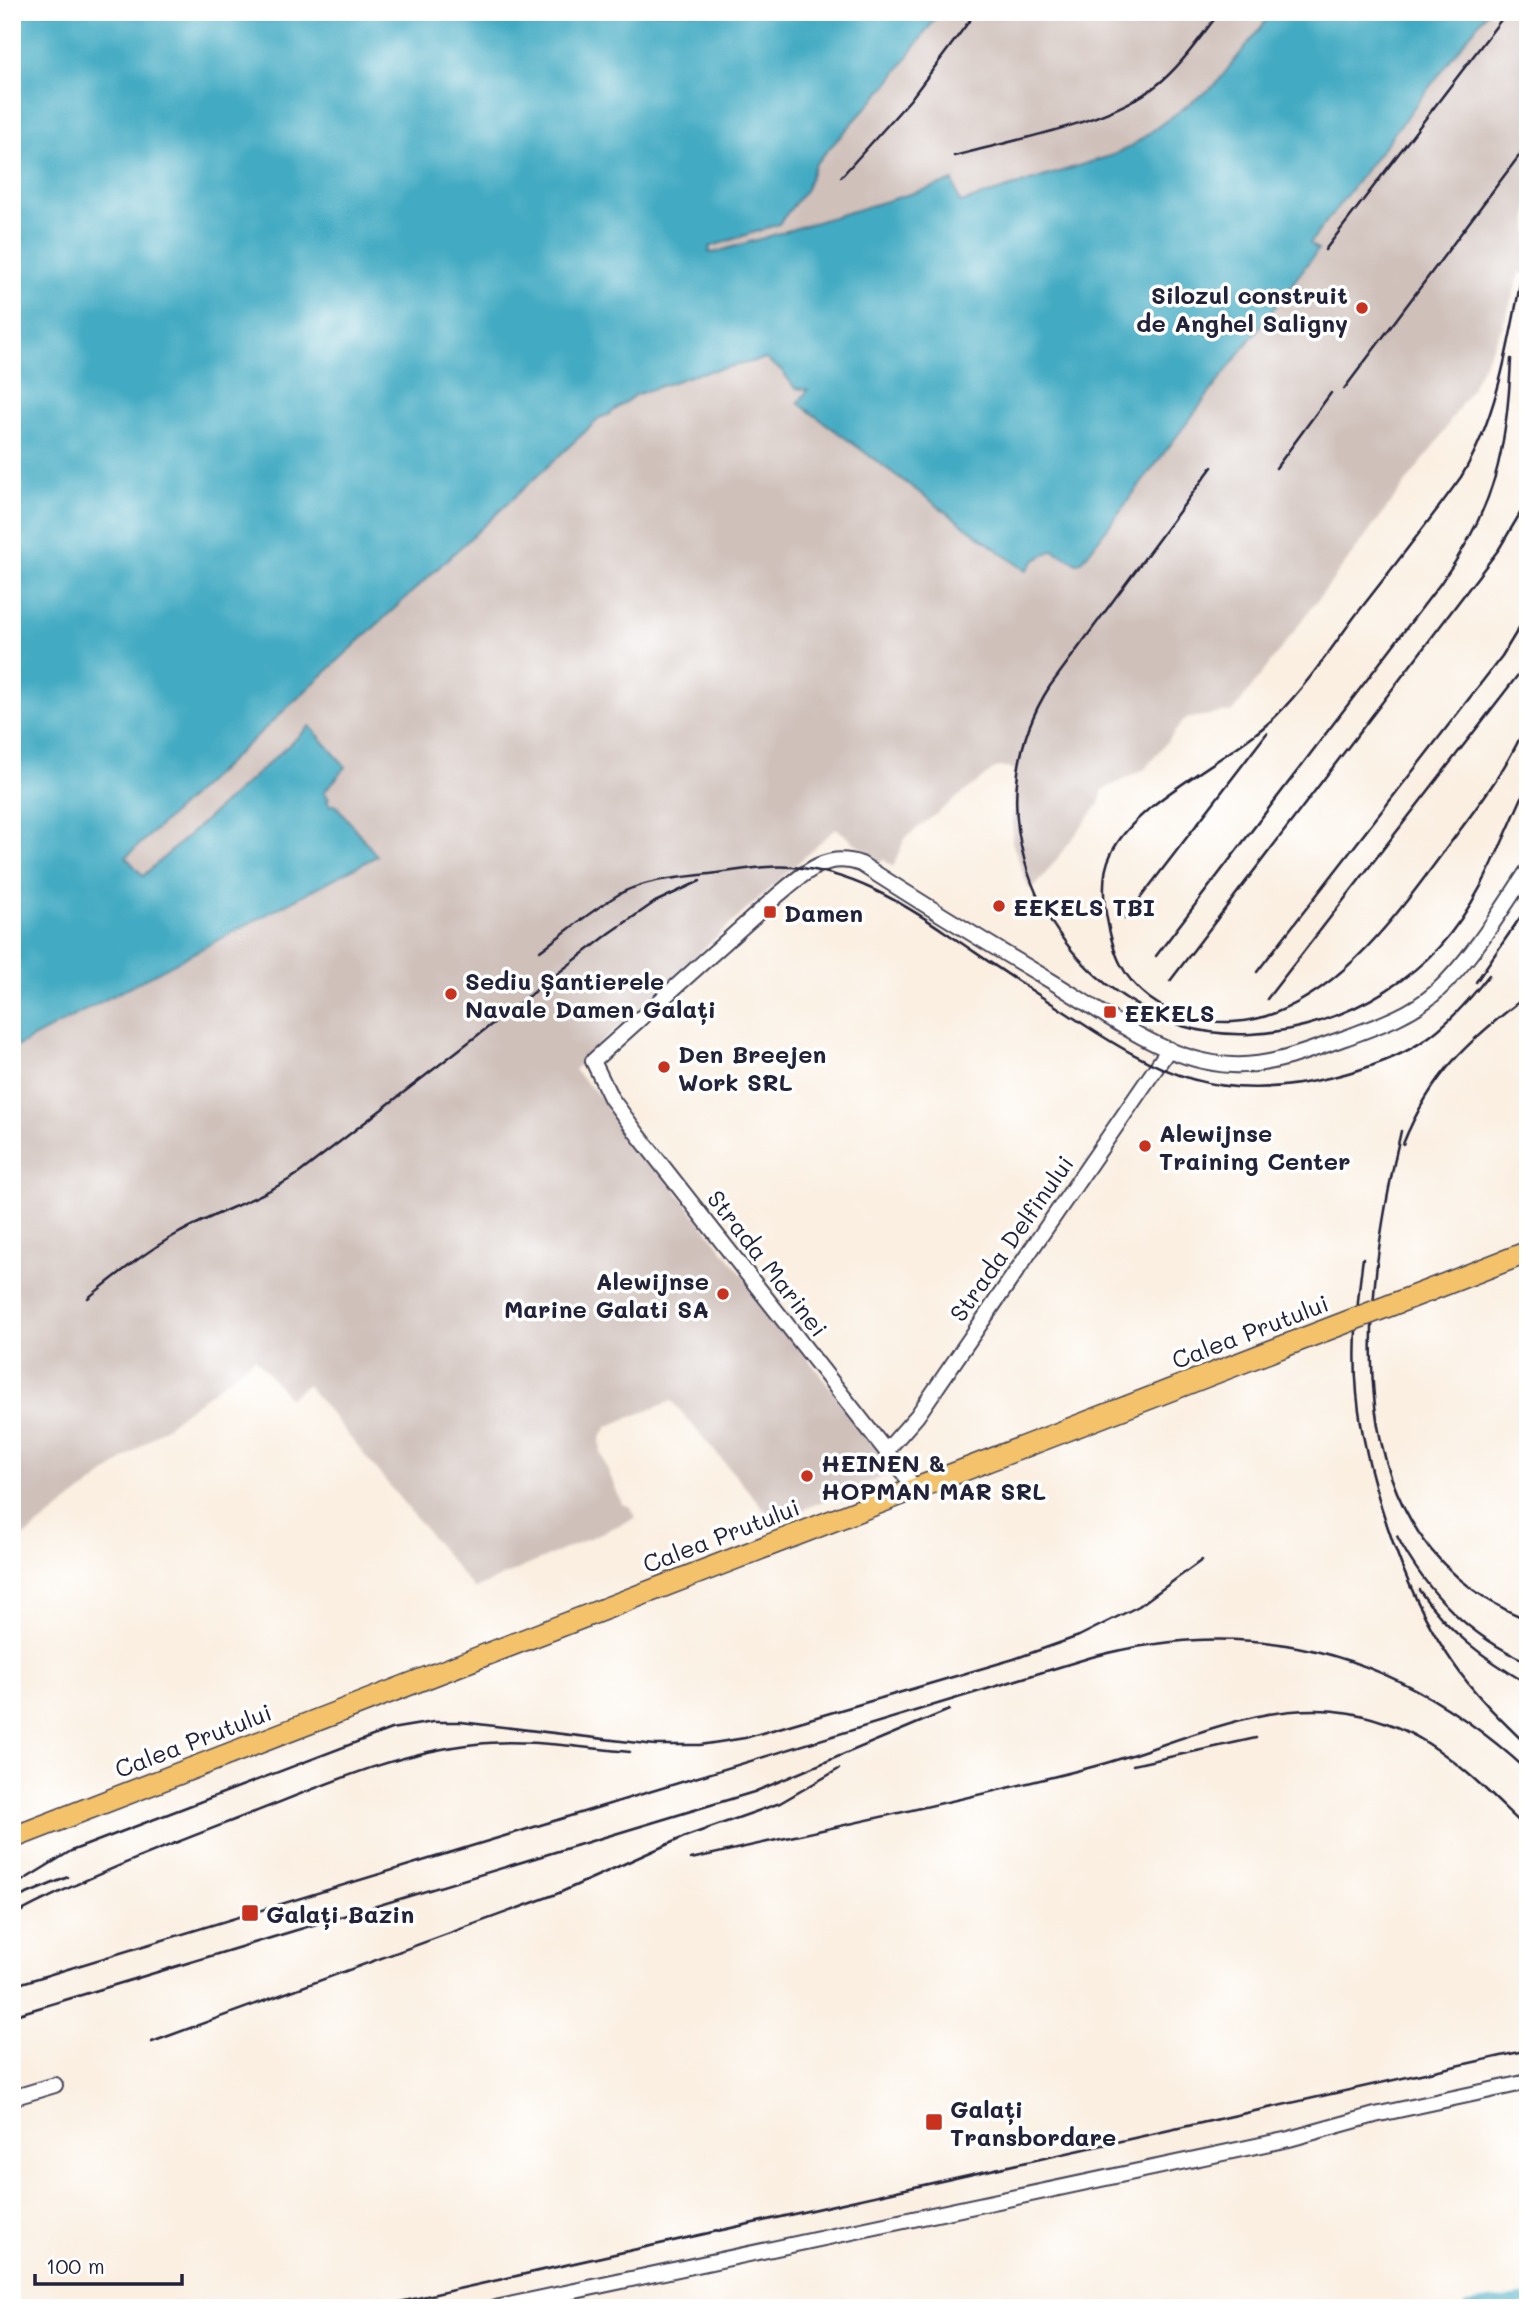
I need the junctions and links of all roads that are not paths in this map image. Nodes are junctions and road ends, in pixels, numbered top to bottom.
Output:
1 (1528, 870) edge
2 (1169, 1049) junction
3 (1528, 1252) edge
4 (887, 1450) junction
5 (915, 1488) junction
6 (12, 1838) edge
7 (1528, 2082) edge
8 (55, 2085) dead end
9 (12, 2098) edge
10 (495, 2308) edge

1 - 2 street
2 - 4 street, Strada Delfinului
2 - 4 street, Strada Marinei
3 - 5 highway, Calea Prutului, bridge
4 - 5 street, Strada Marinei
5 - 6 highway, Calea Prutului
7 - 10 street
8 - 9 street

